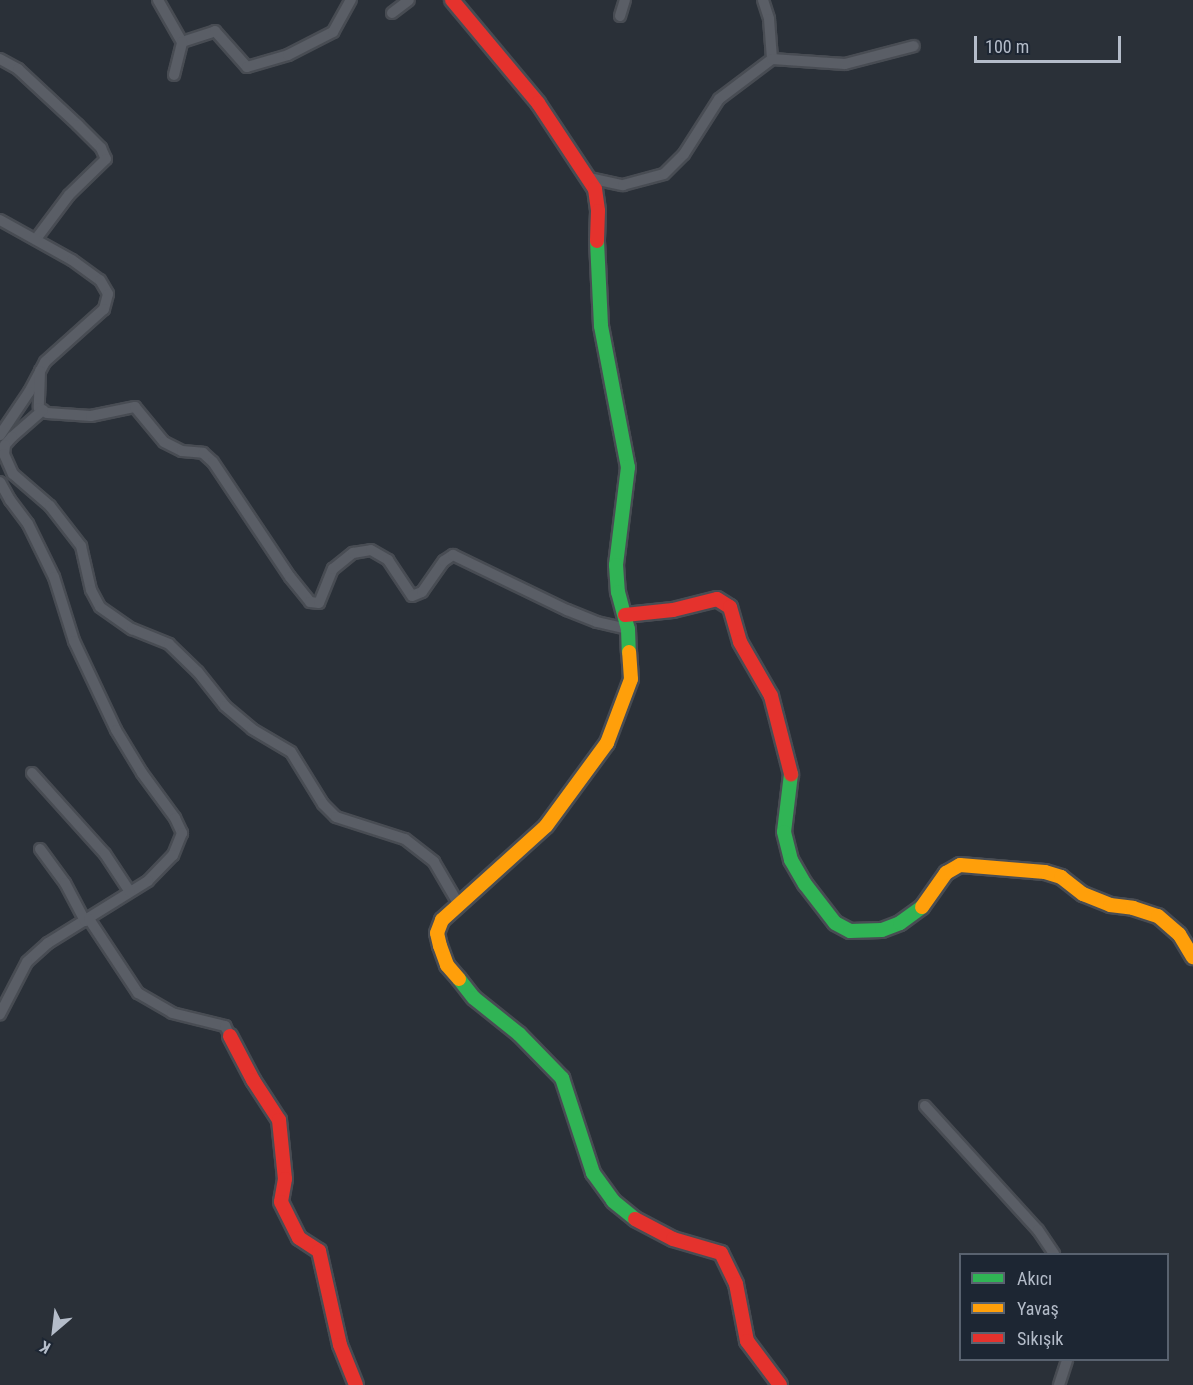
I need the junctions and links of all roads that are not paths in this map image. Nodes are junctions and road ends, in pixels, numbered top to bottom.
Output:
1 (158, 0) edge
2 (351, 0) edge
3 (409, 0) edge
4 (452, 0) edge
5 (625, 0) edge
6 (763, 0) edge
7 (392, 13) dead end
8 (620, 16) dead end
9 (182, 42) junction
10 (914, 46) dead end
11 (0, 58) edge
12 (772, 59) junction
13 (174, 75) dead end
14 (589, 178) junction
15 (0, 220) edge
16 (36, 239) junction
17 (40, 371) junction
18 (43, 410) junction
19 (0, 435) edge
20 (0, 482) edge
21 (625, 615) junction
22 (628, 629) junction
23 (32, 773) dead end
24 (40, 849) dead end
25 (130, 892) junction
26 (458, 903) junction
27 (87, 920) junction
28 (1193, 957) edge
29 (0, 1014) edge
30 (230, 1036) joint
31 (925, 1106) dead end
32 (1053, 1253) edge
33 (1066, 1361) edge
34 (356, 1385) edge
35 (780, 1385) edge
36 (1059, 1385) edge

1 - 9 street
2 - 9 street
3 - 7 street
4 - 14 street
5 - 8 street
6 - 12 street
9 - 13 street
10 - 12 street
11 - 16 street
12 - 14 street
14 - 21 street
15 - 16 street
16 - 17 street
17 - 18 street
17 - 19 street
18 - 22 street
18 - 26 street
20 - 25 street
21 - 22 street
21 - 28 street
22 - 26 street
23 - 25 street
24 - 27 street
25 - 27 street
26 - 35 street
27 - 29 street
27 - 30 street
30 - 34 street
31 - 32 street
33 - 36 street

